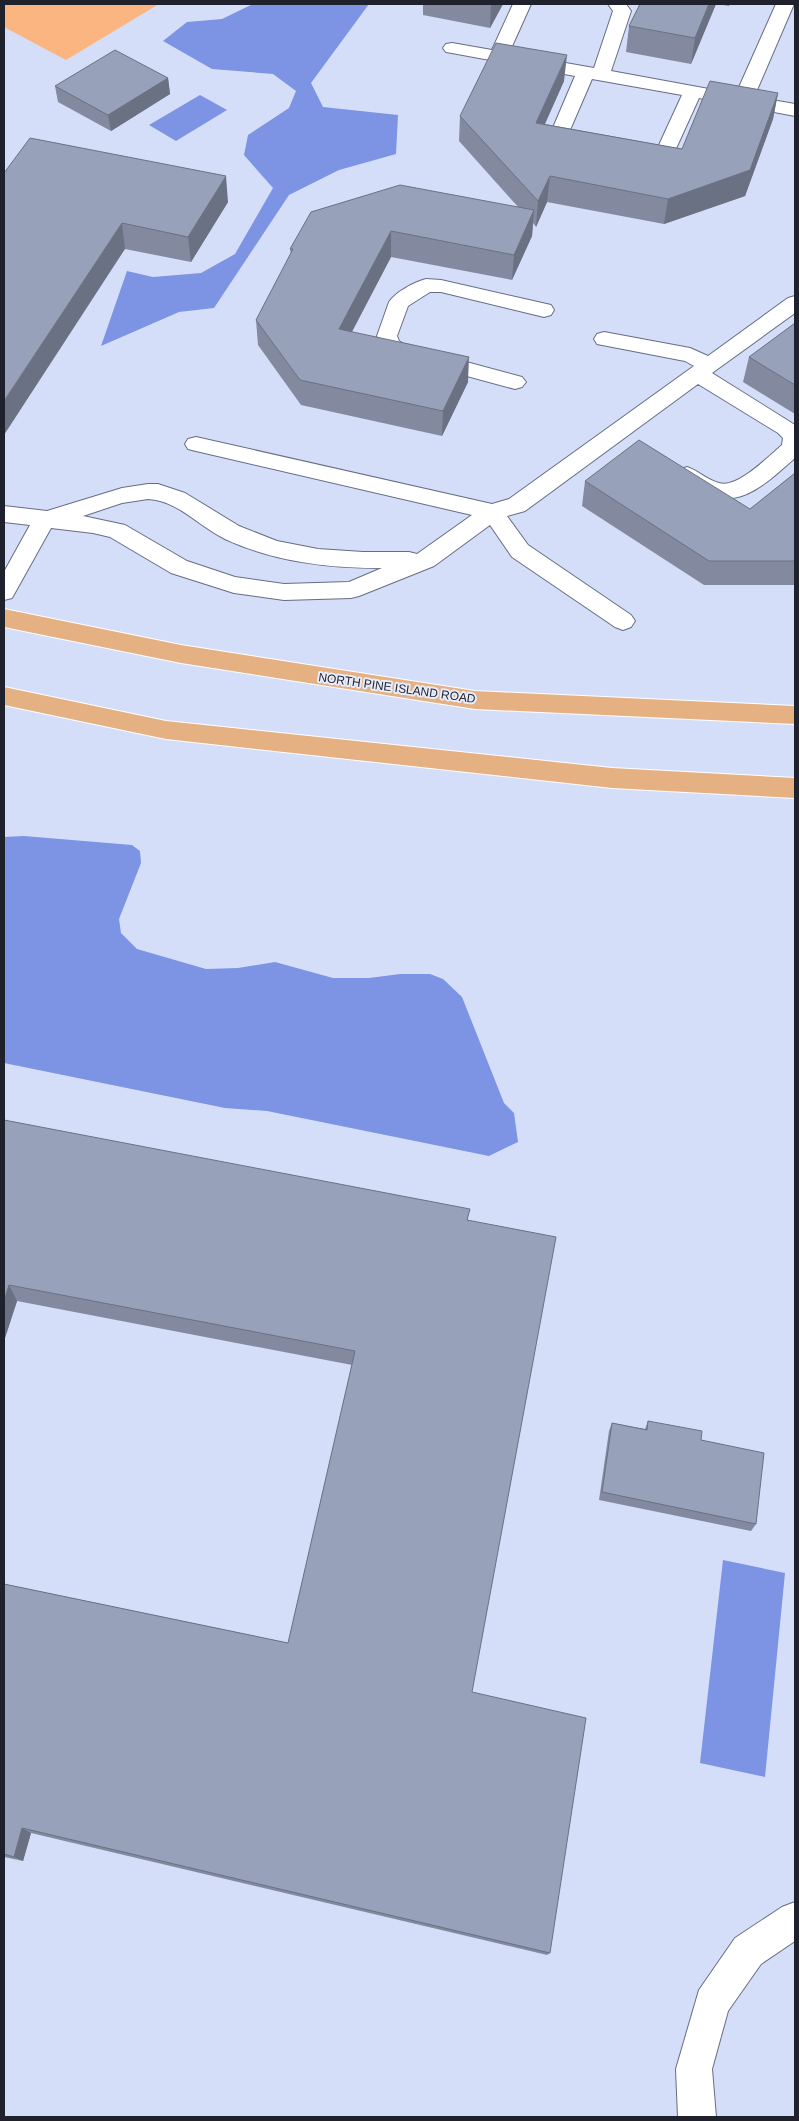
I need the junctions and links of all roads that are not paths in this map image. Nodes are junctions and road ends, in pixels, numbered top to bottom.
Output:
1 (522, 4) edge
2 (617, 4) edge
3 (785, 4) edge
4 (452, 48) dead end
5 (498, 56) junction
6 (594, 73) junction
7 (693, 91) junction
8 (743, 100) junction
9 (795, 110) edge
10 (795, 303) edge
11 (544, 310) dead end
12 (604, 340) dead end
13 (704, 369) junction
14 (515, 382) dead end
15 (196, 444) dead end
16 (666, 461) edge
17 (492, 512) junction
18 (4, 514) edge
19 (45, 519) junction
20 (426, 560) junction
21 (4, 592) edge
22 (4, 618) edge
23 (623, 620) dead end
24 (4, 696) edge
25 (795, 715) edge
26 (795, 788) edge
27 (795, 1920) edge
28 (697, 2117) edge

1 - 5 street
2 - 6 street
3 - 8 street
4 - 5 street
5 - 6 street
6 - 7 street
6 - 7 street
7 - 8 street
8 - 9 street
10 - 13 street
11 - 14 street
12 - 13 street
13 - 16 street
13 - 17 street
15 - 17 street
17 - 20 street
17 - 23 street
18 - 19 street
19 - 20 street
19 - 20 street
19 - 21 street
22 - 25 main road, NORTH PINE ISLAND ROAD
24 - 26 main road
27 - 28 street

